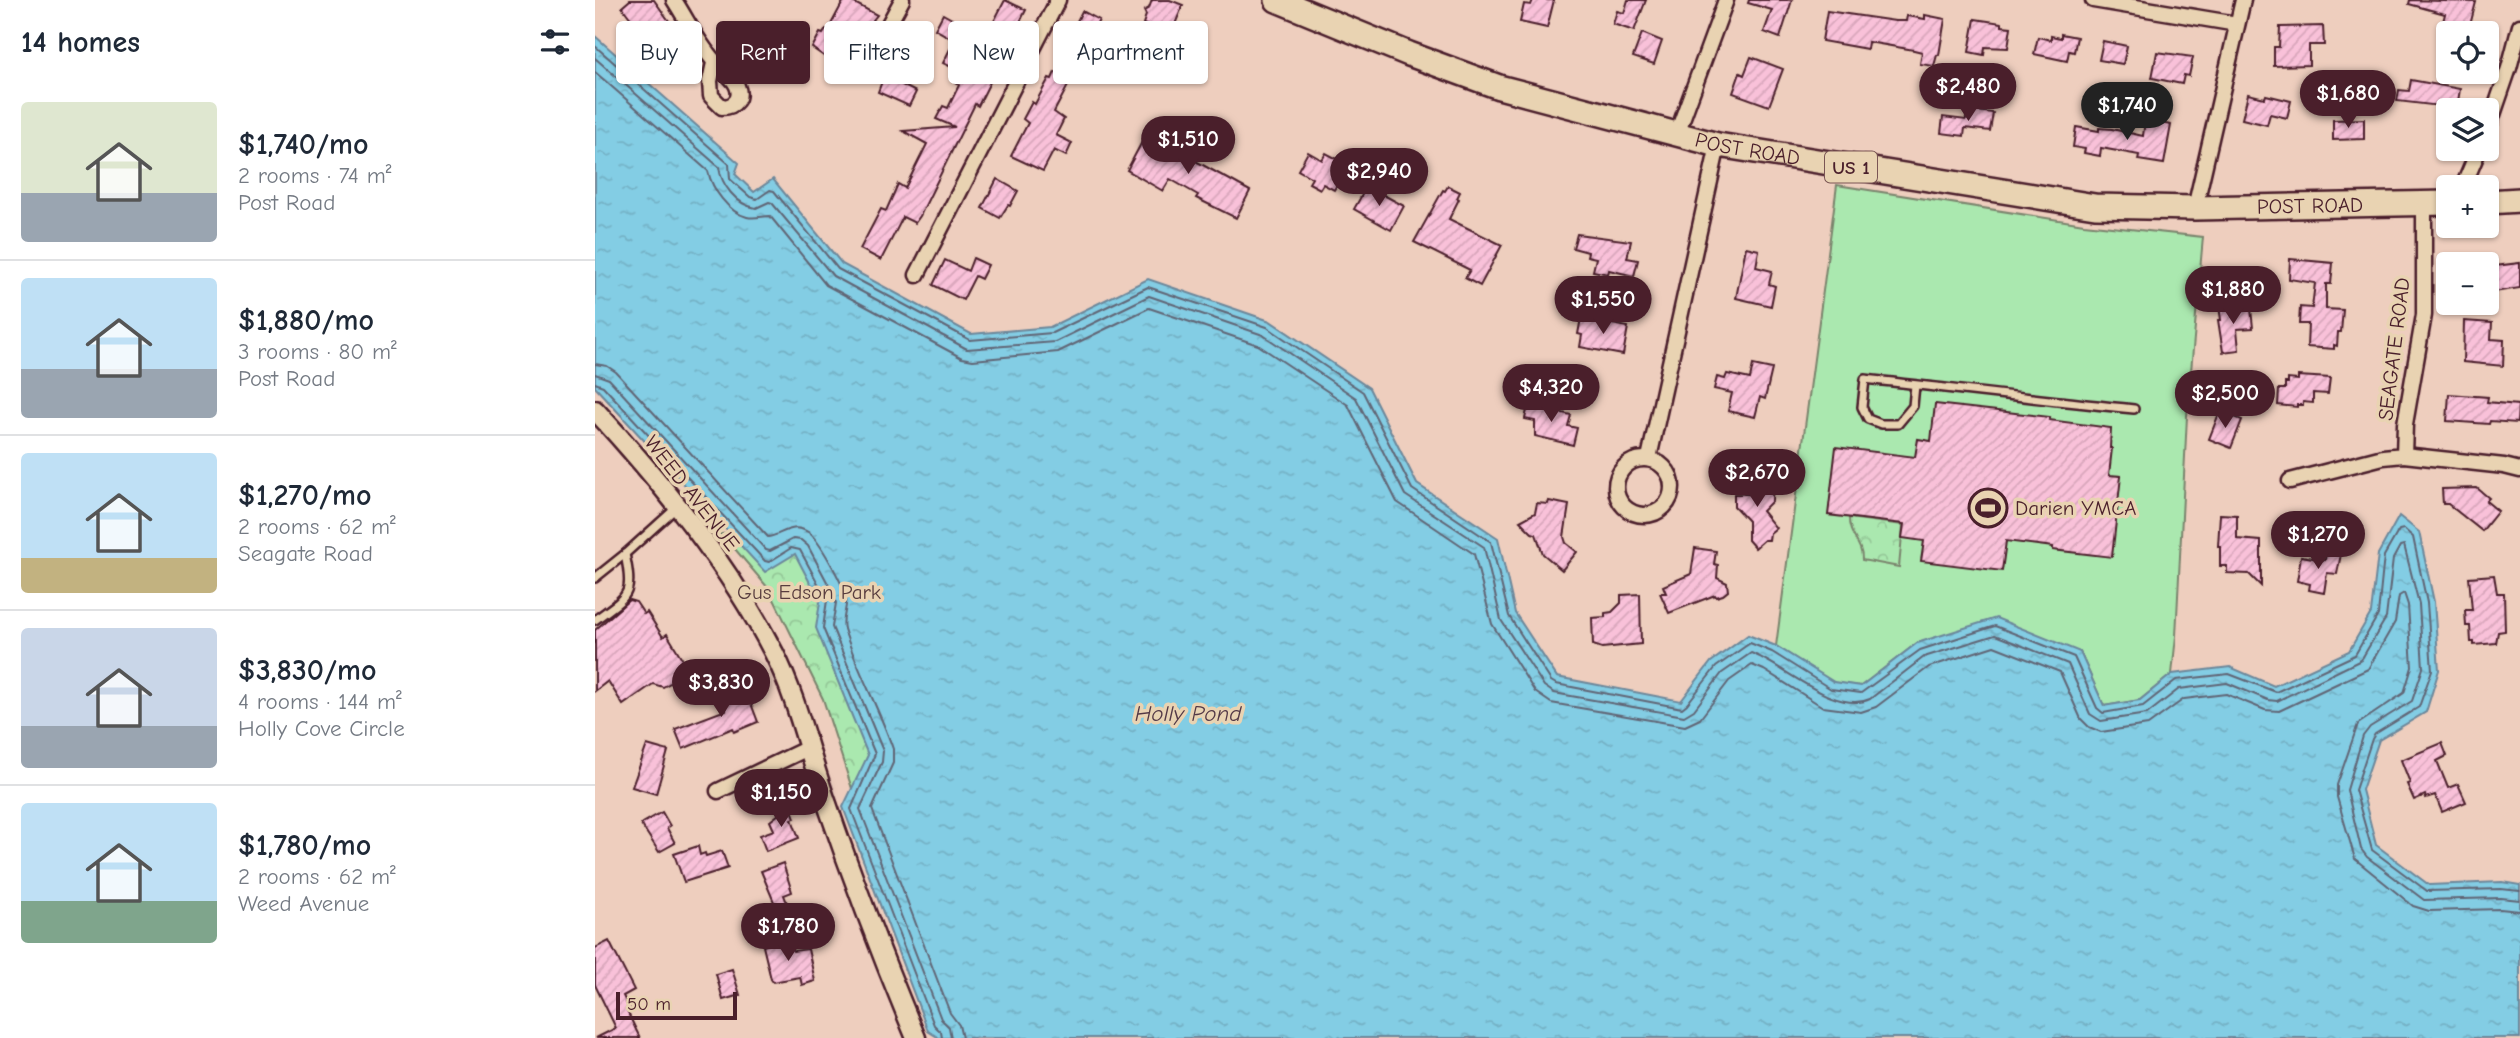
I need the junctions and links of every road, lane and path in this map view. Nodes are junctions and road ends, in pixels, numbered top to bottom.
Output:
1 (674, 0) edge
2 (902, 0) edge
3 (1058, 0) edge
4 (1277, 0) edge
5 (1726, 0) edge
6 (2093, 0) edge
7 (2243, 0) edge
8 (891, 21) edge
9 (2237, 24) junction
10 (2520, 26) edge
11 (714, 63) dead end
12 (2499, 98) edge
13 (1676, 136) junction
14 (1719, 145) junction
15 (2520, 200) edge
16 (2499, 201) edge
17 (2436, 204) edge
18 (2424, 205) junction
19 (2195, 208) junction
20 (917, 275) dead end
21 (1915, 385) junction
22 (595, 410) edge
23 (2134, 410) dead end
24 (2404, 456) junction
25 (1649, 458) junction
26 (2520, 470) edge
27 (2290, 481) dead end
28 (677, 508) junction
29 (625, 554) junction
30 (595, 578) edge
31 (595, 620) edge
32 (808, 748) junction
33 (718, 791) dead end
34 (916, 1038) edge

1 - 11 street
2 - 8 street
3 - 20 street
4 - 13 main road, POST ROAD / US 1
5 - 13 street
6 - 9 street
7 - 9 street
9 - 19 street
10 - 12 street
13 - 14 main road, POST ROAD / US 1
14 - 19 main road, POST ROAD / US 1
14 - 25 street
15 - 16 main road
17 - 18 main road, POST ROAD / US 1
18 - 19 main road, POST ROAD / US 1
18 - 24 street, SEAGATE ROAD
21 - 21 lane
21 - 23 lane
22 - 28 street, WEED AVENUE
24 - 26 street
24 - 27 street
25 - 25 street
28 - 29 lane
28 - 32 street, WEED AVENUE
29 - 30 lane
29 - 31 lane
32 - 33 street
32 - 34 street, WEED AVENUE

